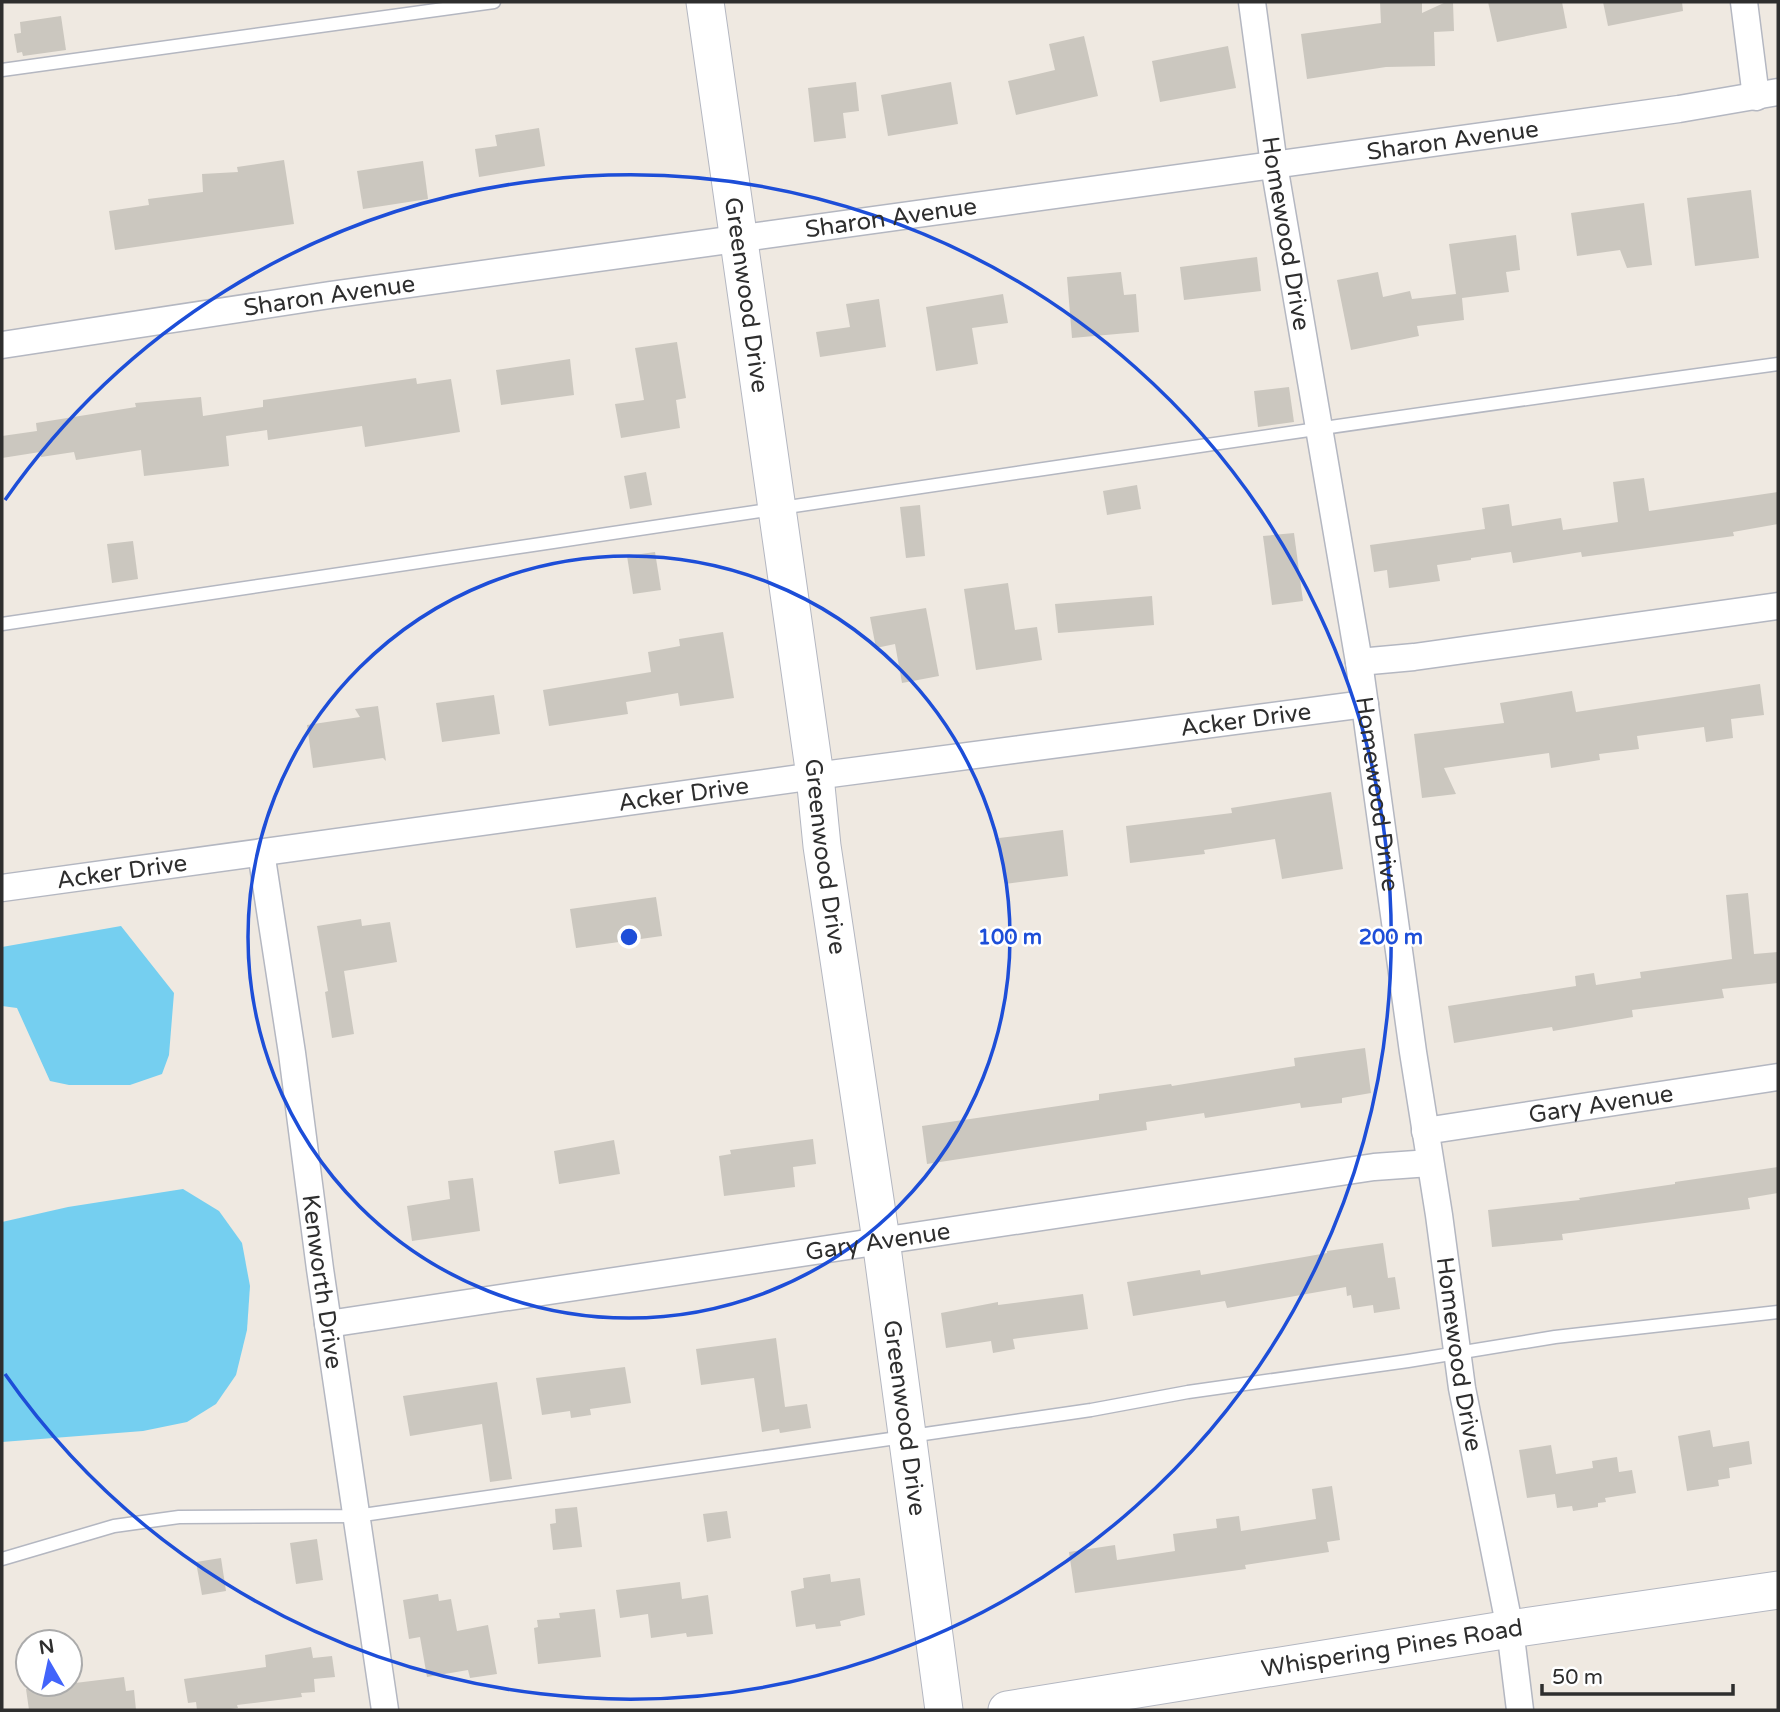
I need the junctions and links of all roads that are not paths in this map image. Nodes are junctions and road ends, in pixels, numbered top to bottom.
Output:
1 (494, 2) edge
2 (705, 2) edge
3 (1252, 2) edge
4 (1744, 2) edge
5 (2, 70) edge
6 (1767, 95) edge
7 (1274, 165) junction
8 (739, 238) junction
9 (2, 345) edge
10 (1778, 364) edge
11 (1319, 427) junction
12 (778, 509) junction
13 (1778, 606) edge
14 (2, 624) edge
15 (1359, 662) junction
16 (1365, 704) junction
17 (815, 776) junction
18 (261, 852) junction
19 (2, 888) edge
20 (1778, 1077) edge
21 (1425, 1131) junction
22 (1430, 1163) junction
23 (881, 1240) junction
24 (1778, 1312) edge
25 (328, 1324) junction
26 (1458, 1354) junction
27 (908, 1437) junction
28 (356, 1516) junction
29 (2, 1559) edge
30 (1778, 1590) edge
31 (1510, 1629) junction
32 (385, 1710) edge
33 (944, 1710) edge
34 (1007, 1710) edge
35 (1520, 1710) edge

1 - 5 lane
2 - 8 street, Greenwood Drive
3 - 7 street, Homewood Drive
4 - 6 street
6 - 7 street, Sharon Avenue
7 - 8 street, Sharon Avenue
7 - 11 street, Homewood Drive
8 - 9 street, Sharon Avenue
8 - 12 street, Greenwood Drive
10 - 11 lane
11 - 12 lane
11 - 15 street, Homewood Drive
12 - 14 lane
12 - 17 street, Greenwood Drive
13 - 15 street
15 - 16 street, Homewood Drive
16 - 17 street, Acker Drive
16 - 21 street, Homewood Drive
17 - 18 street, Acker Drive
17 - 23 street, Greenwood Drive
18 - 19 street, Acker Drive
18 - 25 street, Kenworth Drive
20 - 21 street, Gary Avenue
21 - 22 street, Homewood Drive
22 - 23 street, Gary Avenue
22 - 26 street, Homewood Drive
23 - 25 street, Gary Avenue
23 - 27 street, Greenwood Drive
24 - 26 lane
25 - 28 street, Kenworth Drive
26 - 27 lane
26 - 31 street, Homewood Drive
27 - 28 lane
27 - 33 street, Greenwood Drive
28 - 29 lane
28 - 32 street, Kenworth Drive
30 - 31 street, Whispering Pines Road
31 - 34 street, Whispering Pines Road
31 - 35 street, Homewood Drive

